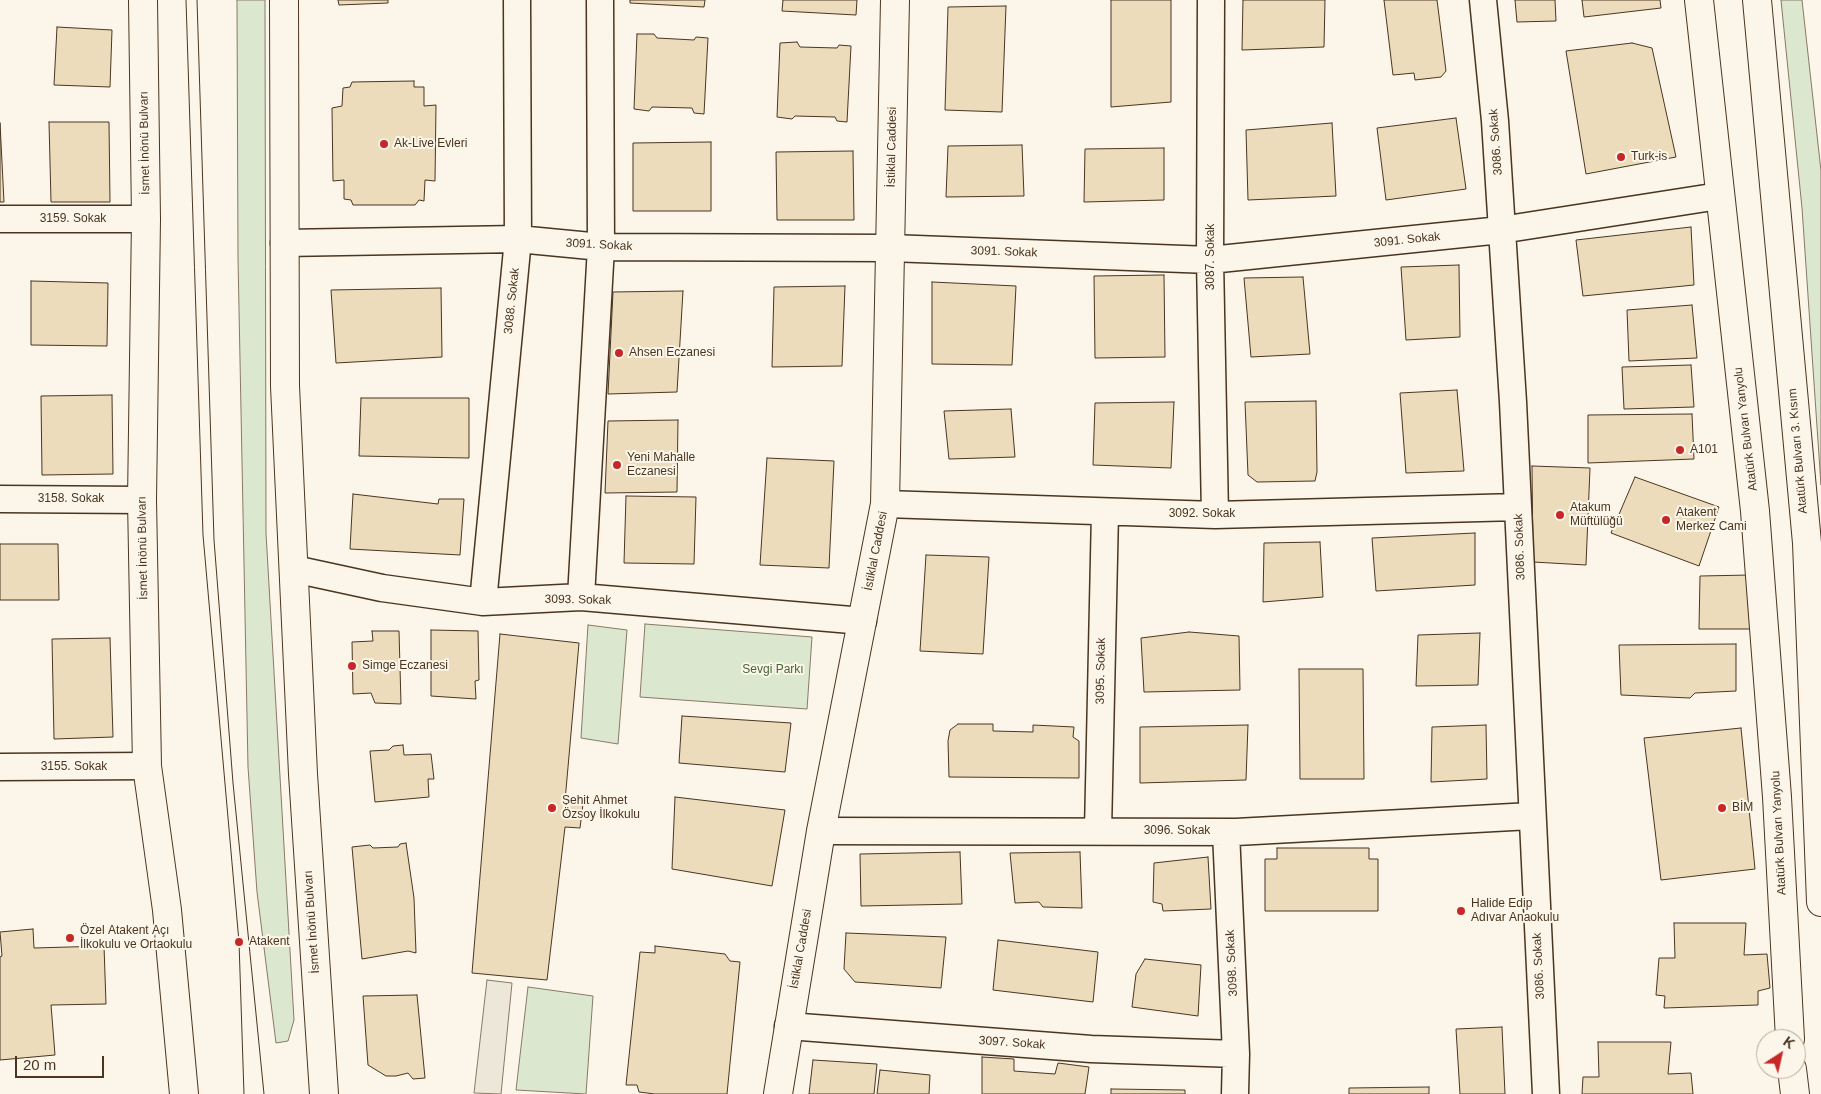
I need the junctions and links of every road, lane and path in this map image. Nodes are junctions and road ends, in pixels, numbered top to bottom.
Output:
1 (143, 0) edge
2 (284, 0) edge
3 (517, 0) edge
4 (600, 0) edge
5 (895, 0) edge
6 (1211, 0) edge
7 (1483, 0) edge
8 (1699, 0) edge
9 (1757, 0) edge
10 (1719, 196) junction
11 (0, 219) edge
12 (146, 219) junction
13 (1501, 230) junction
14 (518, 239) junction
15 (284, 244) junction
16 (601, 247) junction
17 (890, 248) junction
18 (1210, 260) junction
19 (0, 499) edge
20 (142, 500) junction
21 (885, 504) junction
22 (1518, 507) junction
23 (1105, 512) junction
24 (1215, 515) junction
25 (294, 569) junction
26 (581, 597) junction
27 (483, 602) junction
28 (863, 621) junction
29 (147, 766) junction
30 (0, 767) edge
31 (1531, 816) junction
32 (1098, 831) junction
33 (822, 832) junction
34 (1226, 832) junction
35 (1821, 902) edge
36 (788, 1026) junction
37 (1789, 1029) edge
38 (1236, 1054) junction
39 (1792, 1079) edge
40 (184, 1094) edge
41 (324, 1094) edge
42 (778, 1094) edge
43 (1235, 1094) edge
44 (1546, 1094) edge
45 (1778, 1094) edge

1 - 12 main road, İsmet İnönü Bulvarı
2 - 15 main road, İsmet İnönü Bulvarı
3 - 14 street, 3088. Sokak
4 - 16 street
5 - 17 main road, İstiklal Caddesi
6 - 18 street, 3087. Sokak
7 - 13 street, 3086. Sokak
8 - 10 main road, Atatürk Bulvarı Yanyolu
9 - 35 main road, Atatürk Bulvarı 3. Kısım
10 - 13 street, 3091. Sokak
10 - 37 main road, Atatürk Bulvarı Yanyolu
11 - 12 street, 3159. Sokak
12 - 20 main road, İsmet İnönü Bulvarı
13 - 18 street, 3091. Sokak
13 - 22 street, 3086. Sokak
14 - 15 street, 3091. Sokak
14 - 16 street, 3091. Sokak
14 - 27 street, 3088. Sokak
15 - 25 main road, İsmet İnönü Bulvarı
16 - 17 street, 3091. Sokak
16 - 26 street
17 - 18 street, 3091. Sokak
17 - 21 main road, İstiklal Caddesi
18 - 24 street, 3087. Sokak
19 - 20 street, 3158. Sokak
20 - 29 main road, İsmet İnönü Bulvarı
21 - 23 street, 3092. Sokak
21 - 28 main road, İstiklal Caddesi
22 - 24 street, 3092. Sokak
22 - 31 street, 3086. Sokak
23 - 24 street, 3092. Sokak
23 - 32 street, 3095. Sokak
25 - 27 street, 3093. Sokak
25 - 41 main road, İsmet İnönü Bulvarı
26 - 27 street, 3093. Sokak
26 - 28 street, 3093. Sokak
28 - 33 main road, İstiklal Caddesi
29 - 30 street, 3155. Sokak
29 - 40 main road, İsmet İnönü Bulvarı
31 - 34 street, 3096. Sokak
31 - 44 street, 3086. Sokak
32 - 33 street, 3096. Sokak
32 - 34 street, 3096. Sokak
33 - 36 main road, İstiklal Caddesi
34 - 38 street, 3098. Sokak
36 - 38 street, 3097. Sokak
36 - 42 main road, İstiklal Caddesi
38 - 43 street, 3098. Sokak
39 - 45 main road

